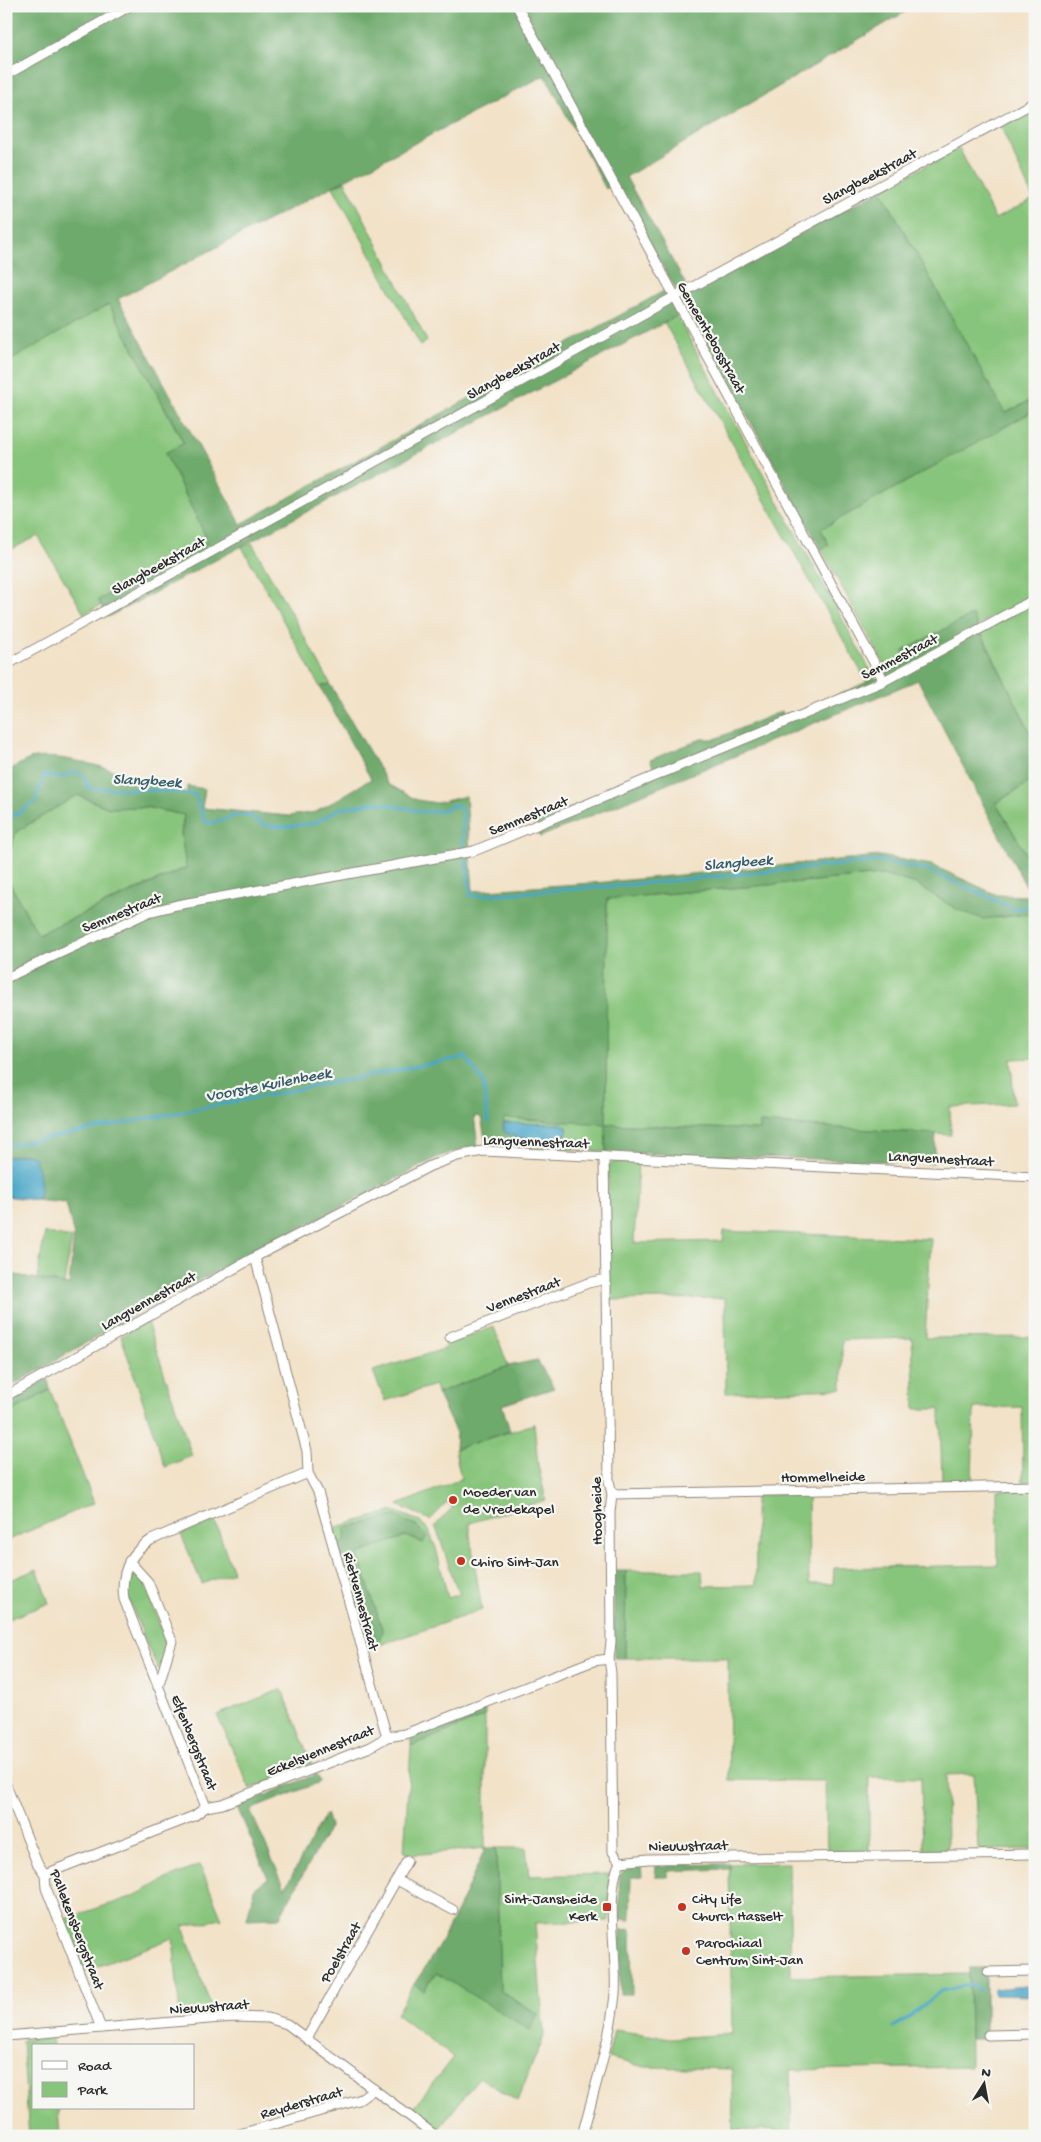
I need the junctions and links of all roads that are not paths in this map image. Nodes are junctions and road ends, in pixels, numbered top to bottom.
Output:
1 (130, 6) edge
2 (517, 6) edge
3 (6, 75) edge
4 (1035, 102) edge
5 (674, 297) junction
6 (1035, 599) edge
7 (6, 665) edge
8 (884, 681) junction
9 (6, 978) edge
10 (604, 1157) junction
11 (1035, 1177) edge
12 (255, 1257) junction
13 (606, 1279) junction
14 (450, 1337) dead end
15 (6, 1396) edge
16 (308, 1473) junction
17 (1035, 1486) edge
18 (612, 1494) junction
19 (129, 1560) junction
20 (609, 1659) junction
21 (158, 1687) junction
22 (386, 1737) junction
23 (6, 1785) edge
24 (206, 1807) junction
25 (1035, 1854) edge
26 (407, 1861) dead end
27 (620, 1862) junction
28 (45, 1874) junction
29 (397, 1880) junction
30 (453, 1910) dead end
31 (1035, 1971) edge
32 (988, 1972) dead end
33 (101, 2028) junction
34 (1035, 2034) edge
35 (988, 2035) dead end
36 (6, 2036) edge
37 (307, 2038) junction
38 (374, 2089) junction
39 (233, 2136) edge
40 (436, 2136) edge
41 (582, 2136) edge

1 - 3 street
2 - 5 street, Gemeentebosstraat
4 - 5 street, Slangbeekstraat
5 - 7 street, Slangbeekstraat
5 - 8 street, Gemeentebosstraat
6 - 8 street, Semmestraat
8 - 9 street, Semmestraat
10 - 11 street, Langvennestraat
10 - 12 street, Langvennestraat
10 - 13 street, Hoogheide
12 - 15 street, Langvennestraat
12 - 16 street, Rietvennestraat
13 - 14 street, Vennestraat
13 - 18 street, Hoogheide
16 - 19 street
16 - 22 street, Rietvennestraat
17 - 18 street, Hommelheide
18 - 20 street, Hoogheide
19 - 21 street, Elfenbergstraat
19 - 21 street, Elfenbergstraat
20 - 22 street, Eckelsvennestraat
20 - 27 street, Hoogheide
21 - 24 street, Elfenbergstraat
22 - 24 street, Eckelsvennestraat
23 - 28 street, Pallekensbergstraat
24 - 28 street, Eckelsvennestraat
25 - 27 street, Nieuwstraat
26 - 29 street, Poelstraat
27 - 41 street
28 - 33 street, Pallekensbergstraat
29 - 30 street
29 - 37 street, Poelstraat
31 - 32 street
33 - 36 street, Nieuwstraat
33 - 37 street, Nieuwstraat
34 - 35 street
37 - 38 street, Nieuwstraat
38 - 39 street, Reyderstraat
38 - 40 street, Nieuwstraat

